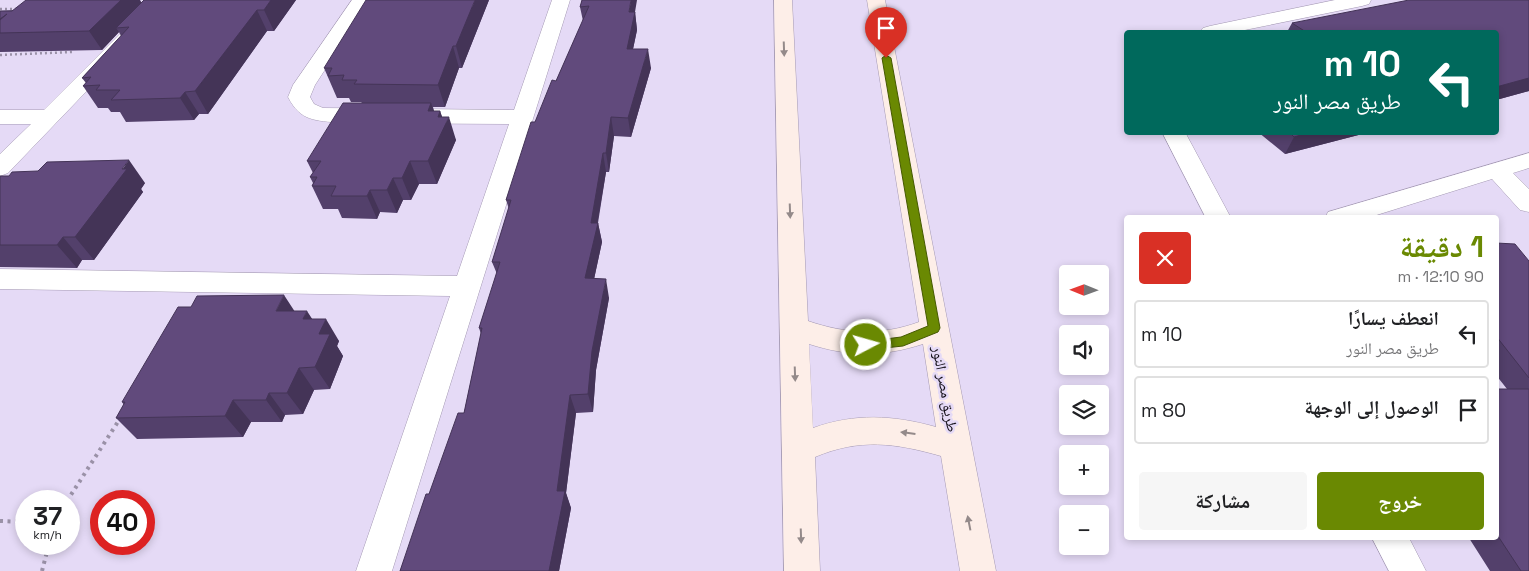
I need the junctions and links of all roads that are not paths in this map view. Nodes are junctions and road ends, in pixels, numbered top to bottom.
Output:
1 (166, 0) edge
2 (361, 0) edge
3 (561, 0) edge
4 (783, 0) edge
5 (876, 0) edge
6 (1362, 0) edge
7 (1220, 30) edge
8 (0, 117) edge
9 (50, 117) junction
10 (523, 117) junction
11 (1175, 135) edge
12 (1529, 160) edge
13 (0, 168) edge
14 (1497, 170) junction
15 (1529, 204) edge
16 (1216, 215) edge
17 (1347, 215) edge
18 (0, 278) edge
19 (468, 286) junction
20 (794, 328) junction
21 (934, 328) junction
22 (955, 446) junction
23 (798, 449) junction
24 (1391, 540) edge
25 (374, 571) edge
26 (802, 571) edge
27 (978, 571) edge
28 (1408, 571) edge

1 - 9 street
2 - 10 street
3 - 10 street
4 -> 20 street
5 - 21 street, طريق مصر النور
6 - 7 street
8 - 9 street
9 - 13 street
10 - 19 street
11 - 16 street
12 - 14 street
14 - 15 street
14 - 17 street
18 - 19 street
19 - 25 street
20 - 21 street
20 -> 23 street
21 - 22 street, طريق مصر النور
22 -> 23 street
27 -> 22 street, طريق مصر النور
23 -> 26 street
24 - 28 street

